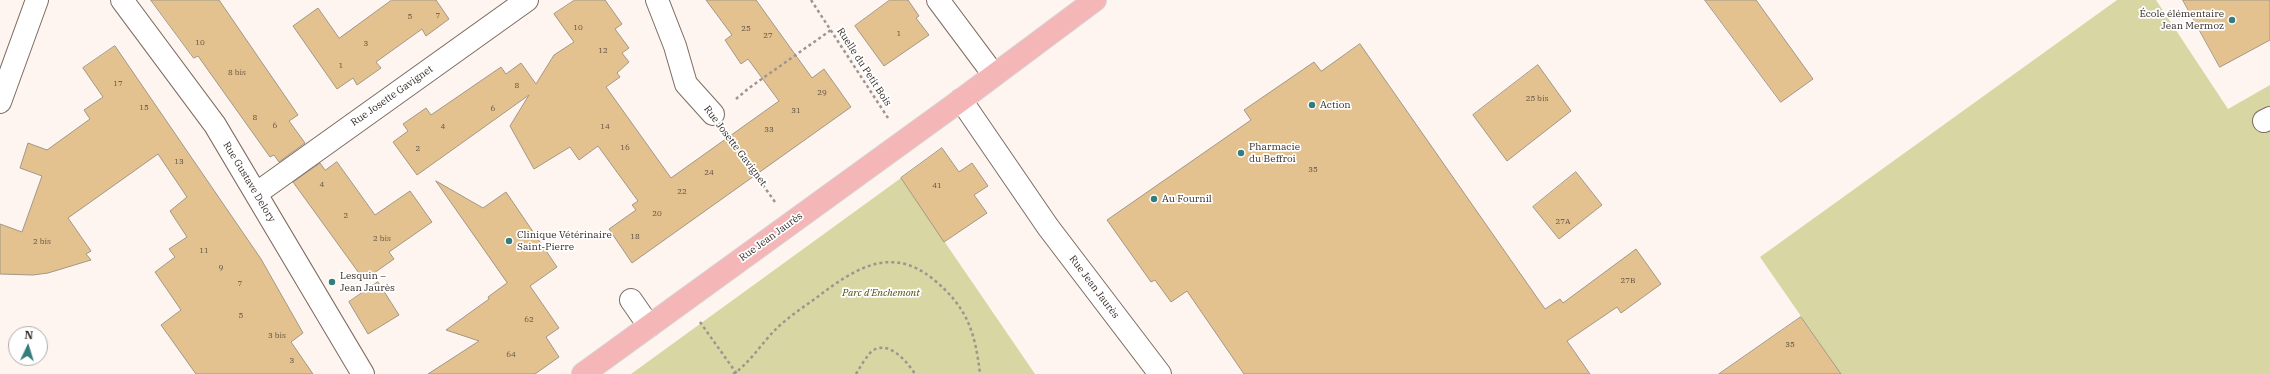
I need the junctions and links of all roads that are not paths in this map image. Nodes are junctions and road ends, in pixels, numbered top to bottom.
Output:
1 (37, 0) edge
2 (122, 0) edge
3 (527, 0) edge
4 (657, 0) edge
5 (938, 0) edge
6 (1095, 0) edge
7 (994, 75) junction
8 (961, 100) junction
9 (0, 102) edge
10 (714, 116) road end
11 (256, 193) junction
12 (631, 300) dead end
13 (649, 326) junction
14 (363, 374) edge
15 (583, 374) edge
16 (1160, 374) edge

1 - 9 street
2 - 11 street, Rue Gustave Delory
3 - 11 street, Rue Josette Gavignet
4 - 10 street, Rue Josette Gavignet
5 - 7 street
6 - 7 main road, Rue Jean Jaurès
7 - 8 main road, Rue Jean Jaurès
8 - 13 main road, Rue Jean Jaurès
8 - 16 street, Rue Jean Jaurès
11 - 14 street, Rue Gustave Delory
12 - 13 street
13 - 15 main road, Rue Jean Jaurès

